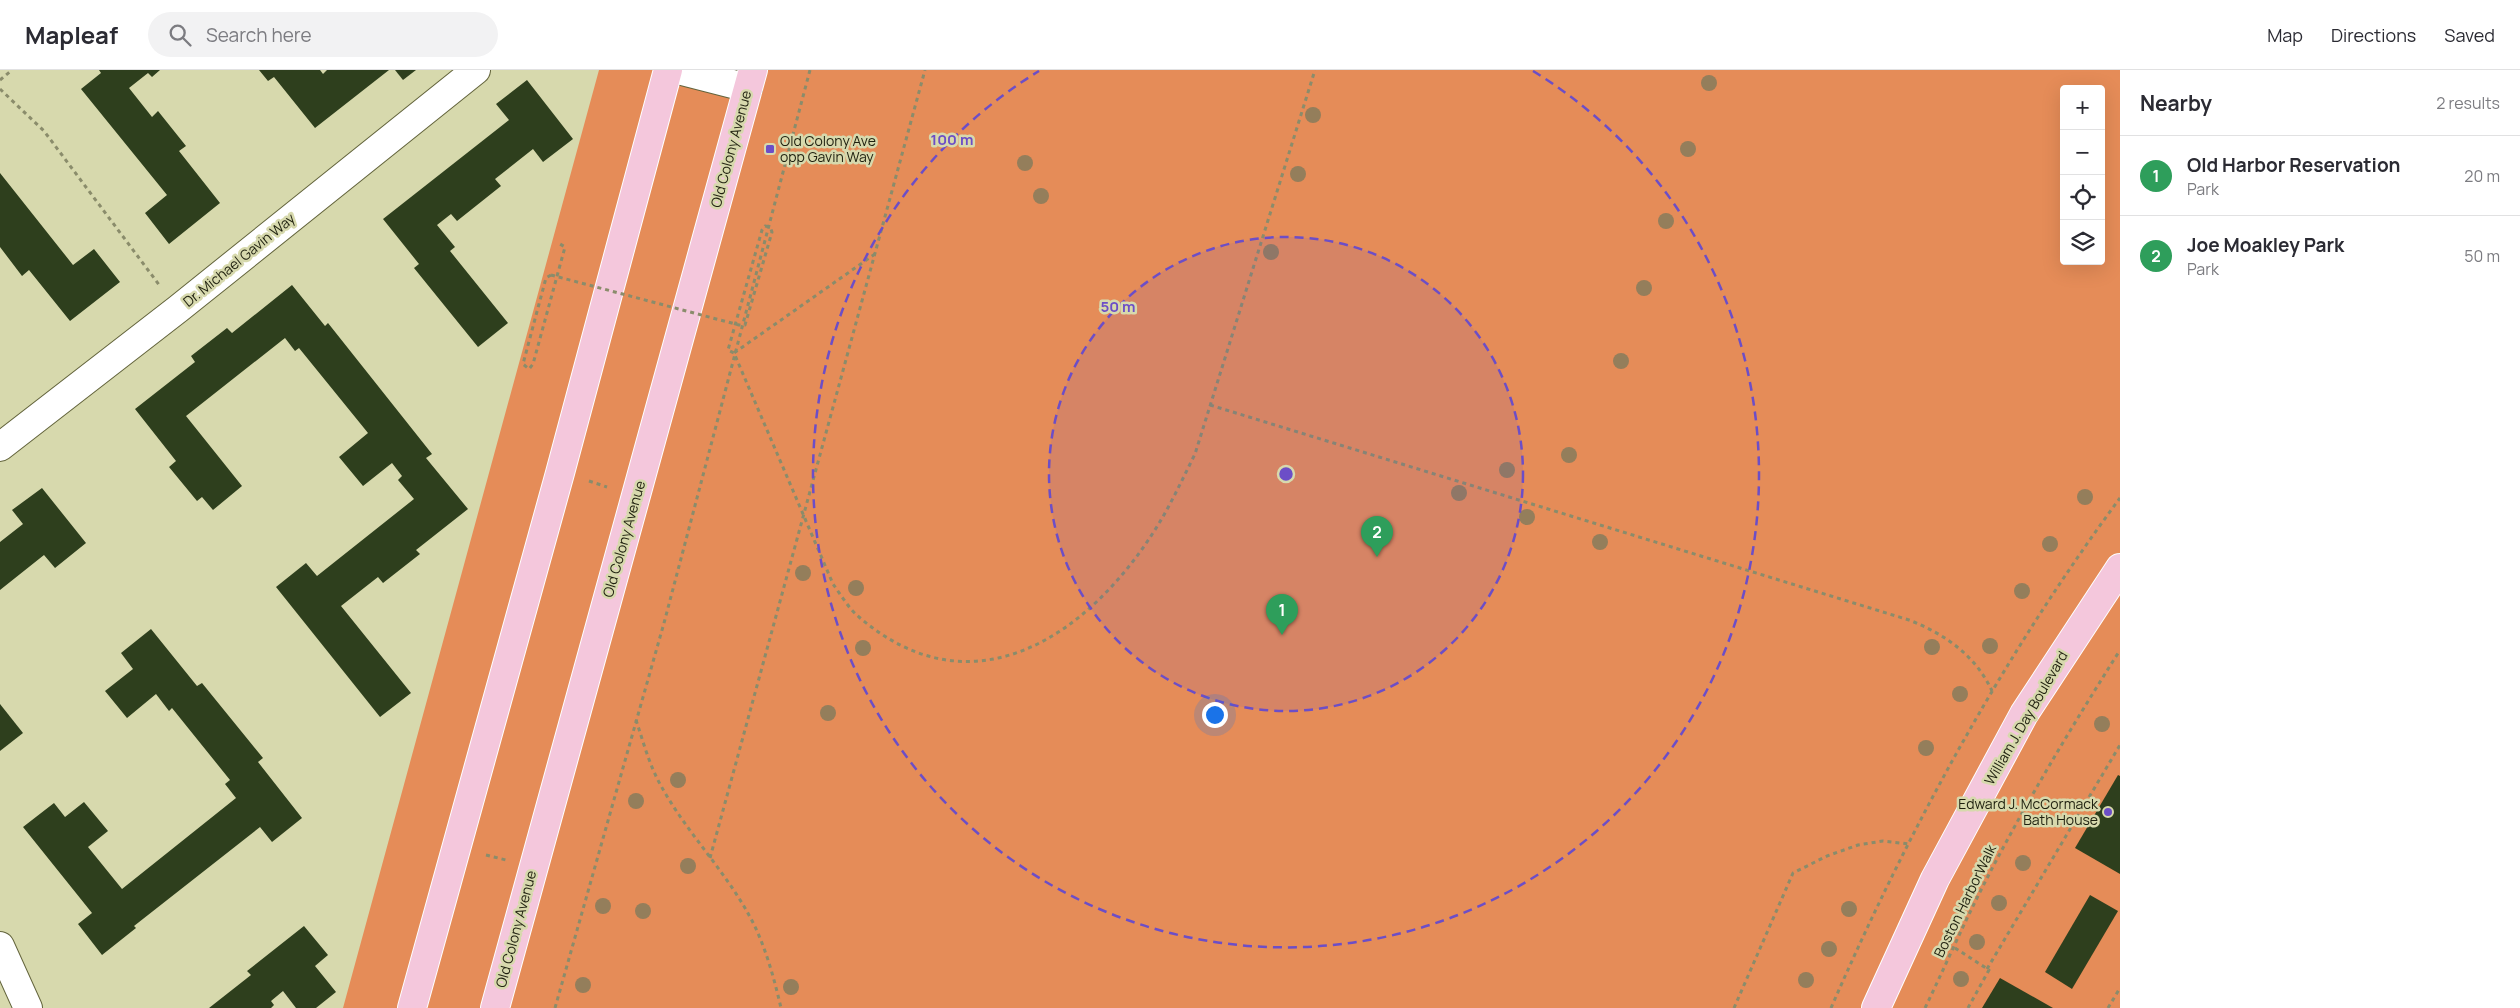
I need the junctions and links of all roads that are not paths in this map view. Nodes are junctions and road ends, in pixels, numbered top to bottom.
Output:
1 (476, 70) edge
2 (668, 70) edge
3 (678, 70) edge
4 (751, 79) edge
5 (0, 447) edge
6 (2120, 568) edge
7 (0, 946) edge
8 (28, 1008) edge
9 (412, 1008) edge
10 (494, 1008) edge
11 (1876, 1008) edge

1 - 5 street, Dr. Michael Gavin Way
2 - 9 main road
3 - 4 street
4 - 10 main road, Old Colony Avenue
6 - 11 main road, William J. Day Boulevard
7 - 8 street

